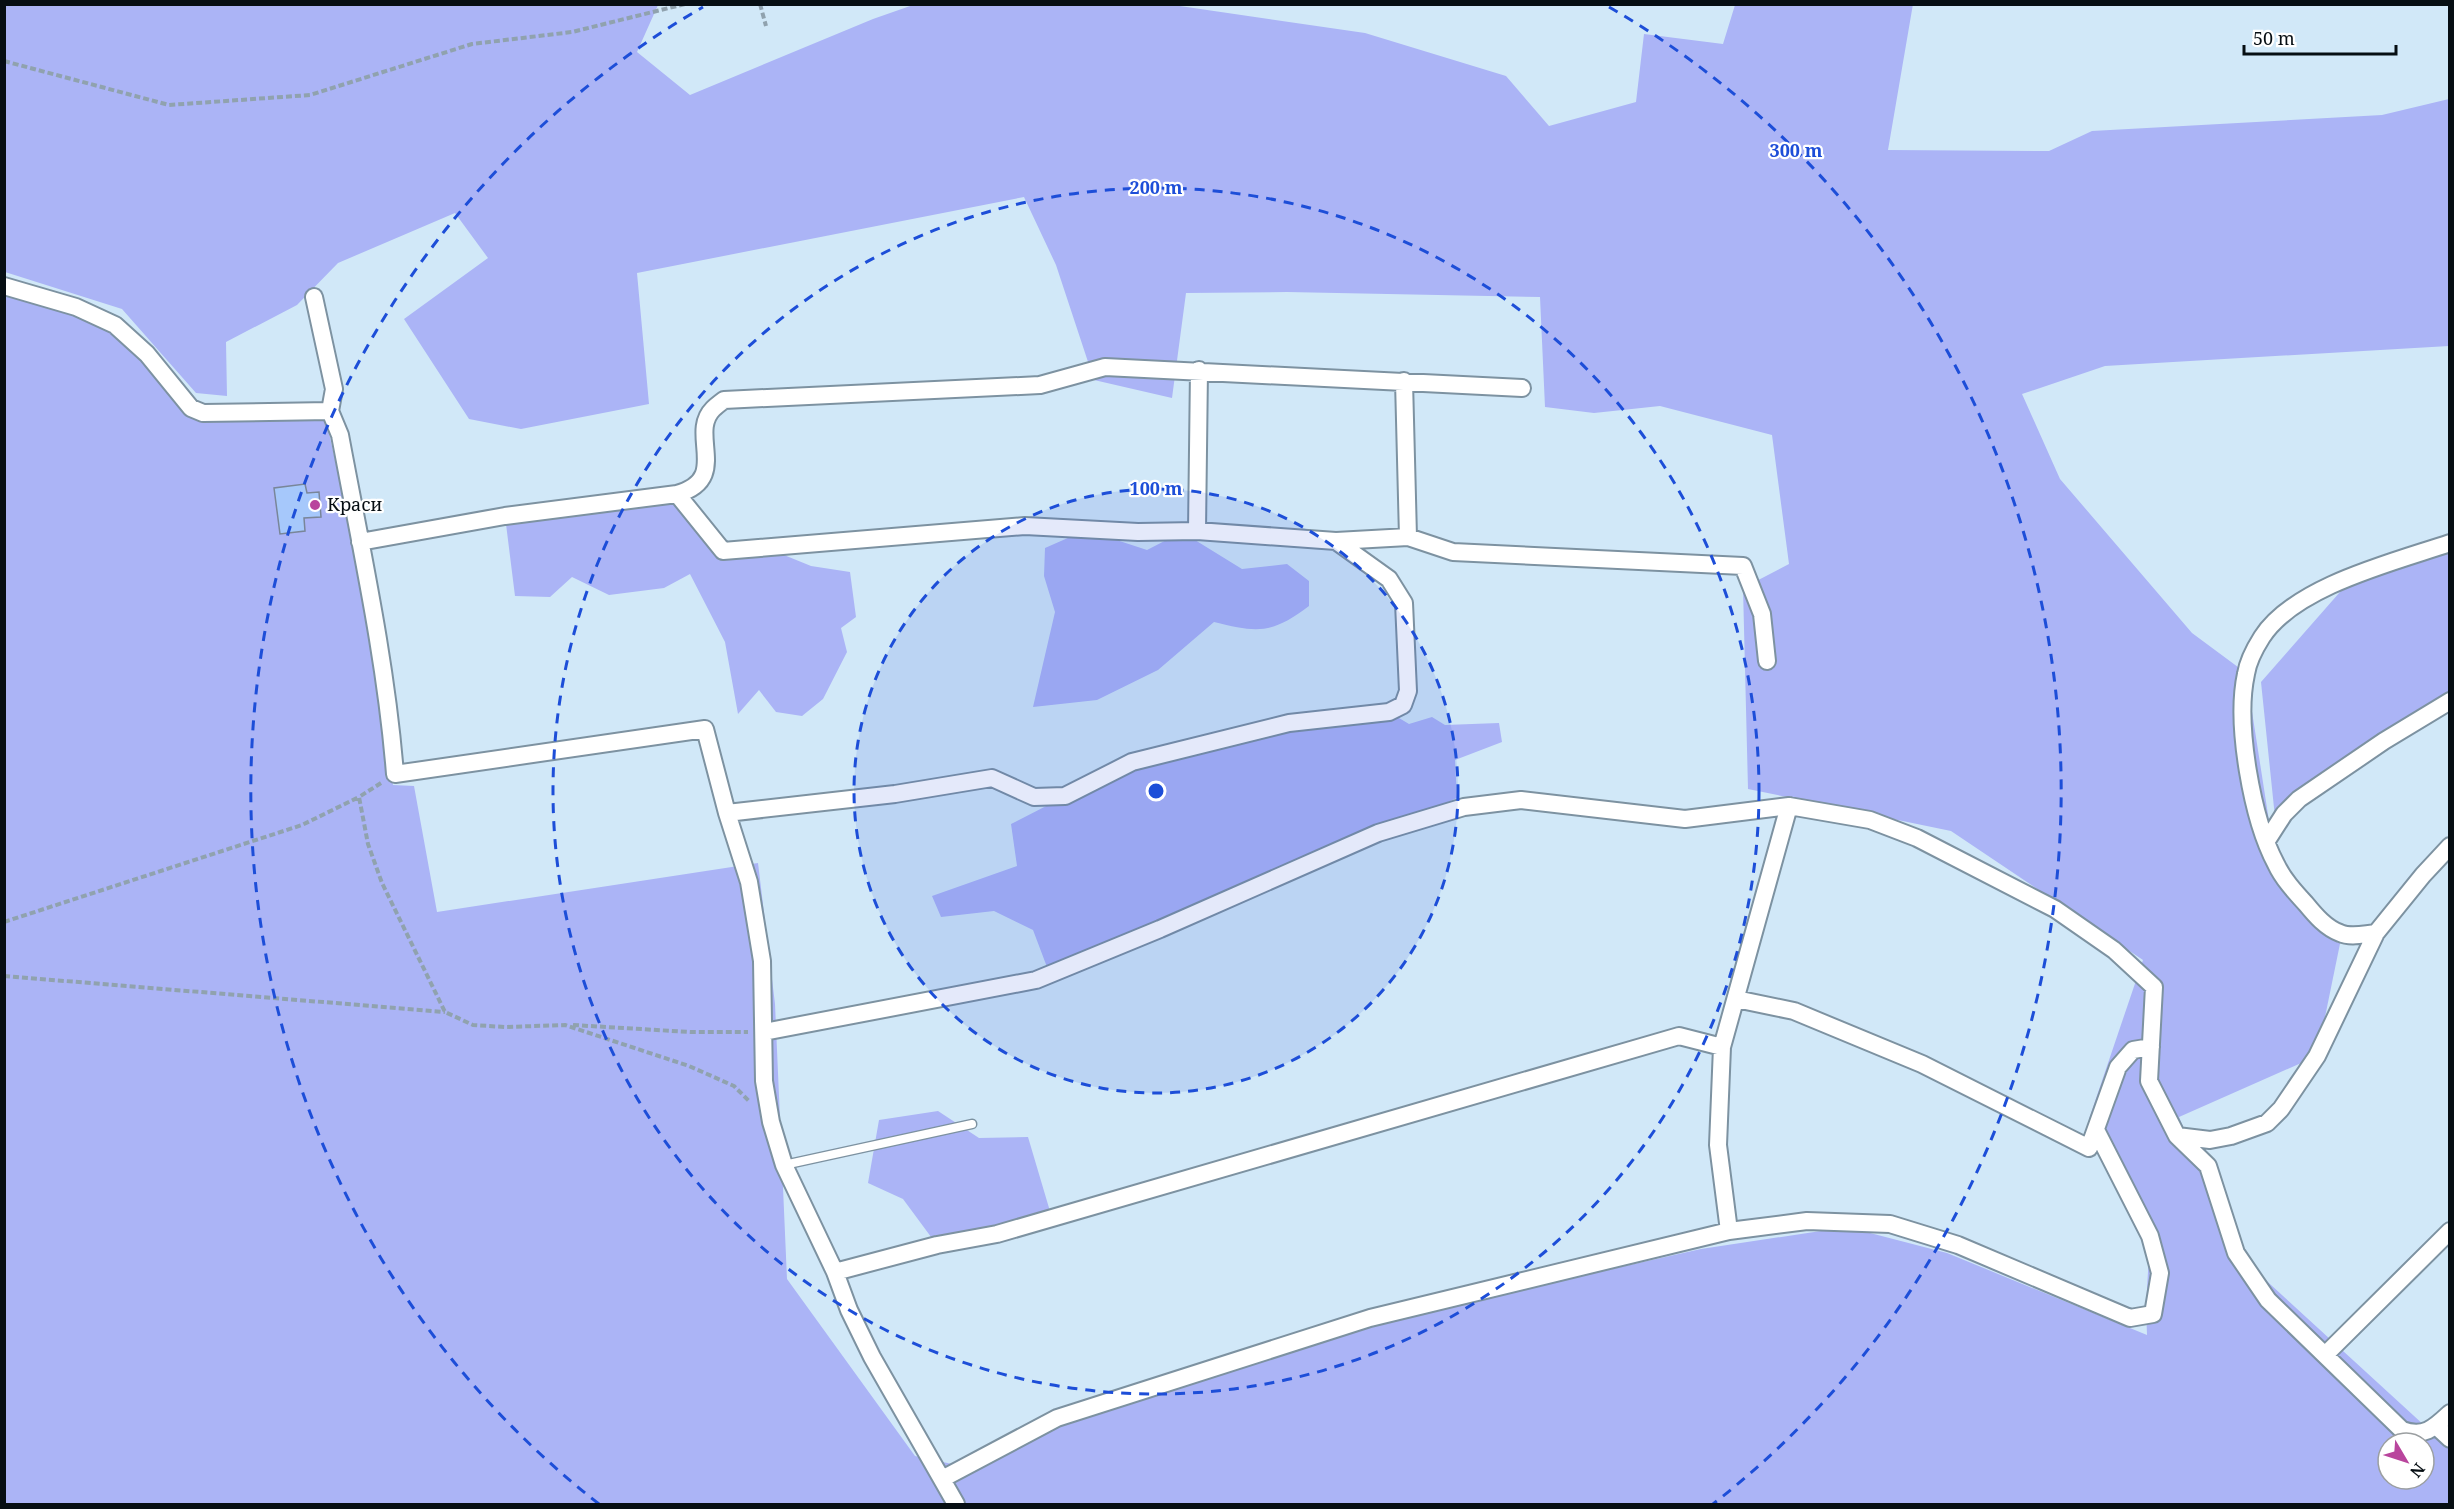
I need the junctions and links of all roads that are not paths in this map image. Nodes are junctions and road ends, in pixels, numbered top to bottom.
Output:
1 (4, 286) edge
2 (314, 297) dead end
3 (1199, 370) junction
4 (1404, 381) junction
5 (1522, 388) dead end
6 (330, 411) junction
7 (677, 494) junction
8 (1197, 531) junction
9 (1408, 537) junction
10 (1336, 541) junction
11 (360, 542) junction
12 (2450, 543) edge
13 (1767, 661) dead end
14 (2450, 701) edge
15 (1789, 806) junction
16 (727, 813) junction
17 (2266, 842) junction
18 (2450, 846) edge
19 (2376, 933) junction
20 (1736, 999) junction
21 (764, 1032) junction
22 (1722, 1047) junction
23 (2151, 1047) junction
24 (972, 1124) dead end
25 (2096, 1130) junction
26 (2177, 1136) junction
27 (784, 1165) junction
28 (1729, 1231) junction
29 (2450, 1231) edge
30 (834, 1272) junction
31 (2325, 1356) junction
32 (2450, 1413) edge
33 (2436, 1425) junction
34 (2450, 1439) edge
35 (942, 1479) junction
36 (956, 1504) edge

1 - 6 street
2 - 6 street
3 - 4 street
3 - 7 street
3 - 8 street
4 - 5 street
4 - 9 street
6 - 11 street
7 - 8 street
7 - 11 street
8 - 10 street
9 - 10 street
9 - 13 street
10 - 16 street
11 - 16 street
12 - 17 street
14 - 17 street
15 - 20 street
15 - 21 street
15 - 23 street
16 - 21 street
17 - 19 street
18 - 19 street
19 - 26 street
20 - 22 street
20 - 25 street
21 - 27 street
22 - 28 street
22 - 30 street
23 - 25 street
23 - 26 street
24 - 27 lane
25 - 28 street
26 - 31 street
27 - 30 street
28 - 35 street
29 - 31 street
30 - 35 street
31 - 33 street
32 - 33 street
33 - 34 street
35 - 36 street

